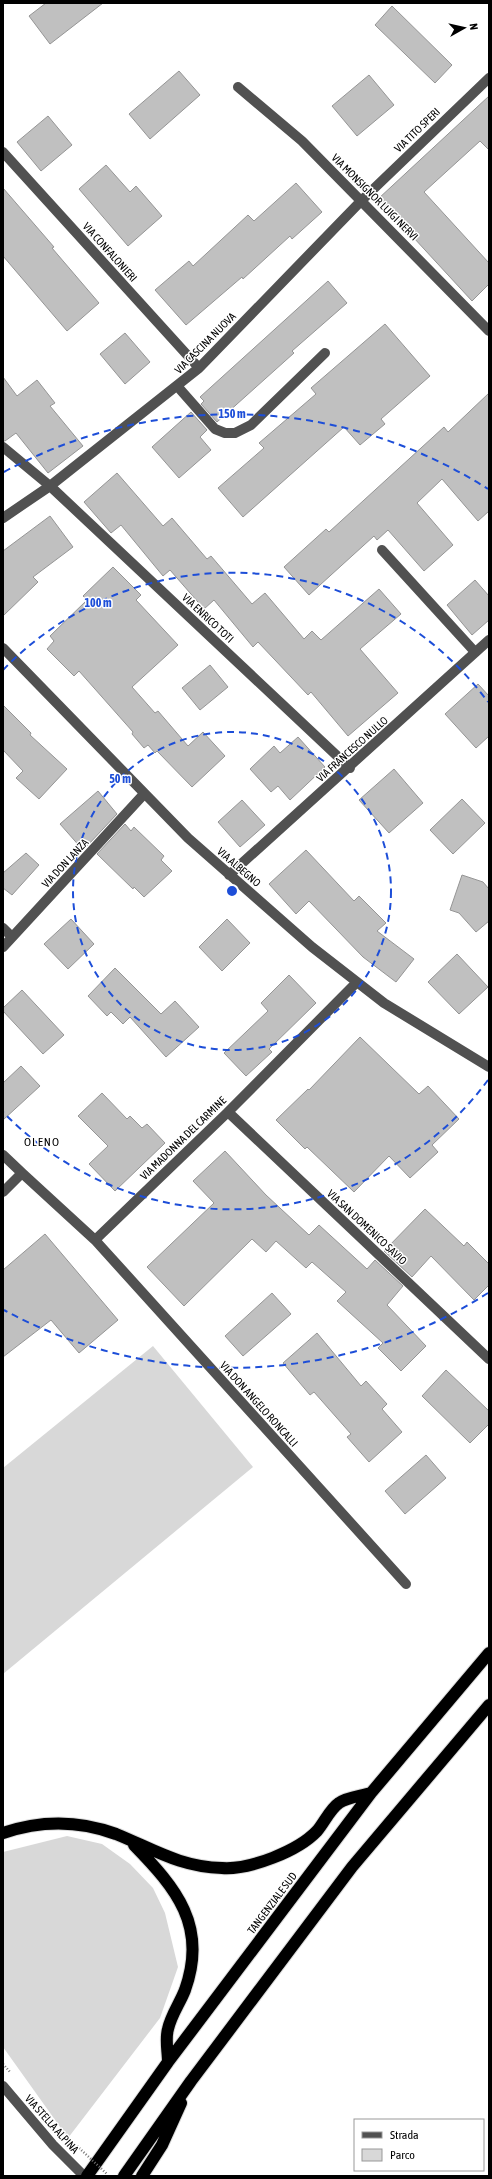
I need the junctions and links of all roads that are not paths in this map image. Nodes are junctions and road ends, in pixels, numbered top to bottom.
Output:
1 (489, 78) edge
2 (238, 87) dead end
3 (3, 152) edge
4 (362, 200) junction
5 (489, 331) edge
6 (325, 353) dead end
7 (198, 368) junction
8 (178, 387) junction
9 (3, 447) edge
10 (50, 486) junction
11 (3, 518) edge
12 (382, 550) dead end
13 (489, 640) edge
14 (3, 648) edge
15 (475, 652) junction
16 (350, 768) junction
17 (144, 794) junction
18 (229, 875) junction
19 (3, 928) edge
20 (12, 937) junction
21 (3, 947) edge
22 (356, 982) junction
23 (489, 1068) edge
24 (228, 1112) junction
25 (3, 1155) edge
26 (22, 1173) junction
27 (3, 1192) edge
28 (95, 1240) junction
29 (489, 1359) edge
30 (406, 1584) dead end
31 (489, 1653) edge
32 (489, 1705) edge
33 (371, 1793) junction
34 (3, 1833) edge
35 (129, 1840) junction
36 (168, 2062) junction
37 (191, 2081) junction
38 (3, 2086) edge
39 (84, 2176) edge
40 (87, 2176) edge
41 (124, 2176) edge
42 (142, 2176) edge

1 - 4 street, VIA TITO SPERI
2 - 4 street, VIA MONSIGNOR LUIGI NERVI
3 - 7 street, VIA CONFALONIERI
4 - 5 street, VIA MONSIGNOR LUIGI NERVI
4 - 7 street, VIA CASCINA NUOVA
6 - 8 street
7 - 8 street, VIA CASCINA NUOVA
8 - 10 street, VIA CASCINA NUOVA
9 - 10 street, VIA ENRICO TOTI
10 - 11 street, VIA CASCINA NUOVA
10 - 16 street, VIA ENRICO TOTI
12 - 15 street
13 - 15 street, VIA FRANCESCO NULLO
14 - 17 street, VIA ALBEGNO
15 - 16 street, VIA FRANCESCO NULLO
16 - 18 street, VIA FRANCESCO NULLO
17 - 18 street, VIA ALBEGNO
17 - 20 street, VIA DON LANZA
18 - 22 street, VIA ALBEGNO
19 - 20 street
20 - 21 street, VIA DON LANZA
22 - 23 street, VIA ALBEGNO
22 - 24 street, VIA MADONNA DEL CARMINE
24 - 28 street, VIA MADONNA DEL CARMINE
24 - 29 street, VIA SAN DOMENICO SAVIO
25 - 26 street
26 - 27 street
26 - 28 street
28 - 30 street, VIA DON ANGELO RONCALLI
31 - 33 highway, TANGENZIALE SUD
32 - 37 highway
33 - 35 highway
33 - 36 highway, TANGENZIALE SUD
34 - 35 highway
35 - 36 highway
36 - 40 highway, TANGENZIALE SUD
37 - 41 highway
37 - 42 highway
38 - 39 street, VIA STELLA ALPINA

